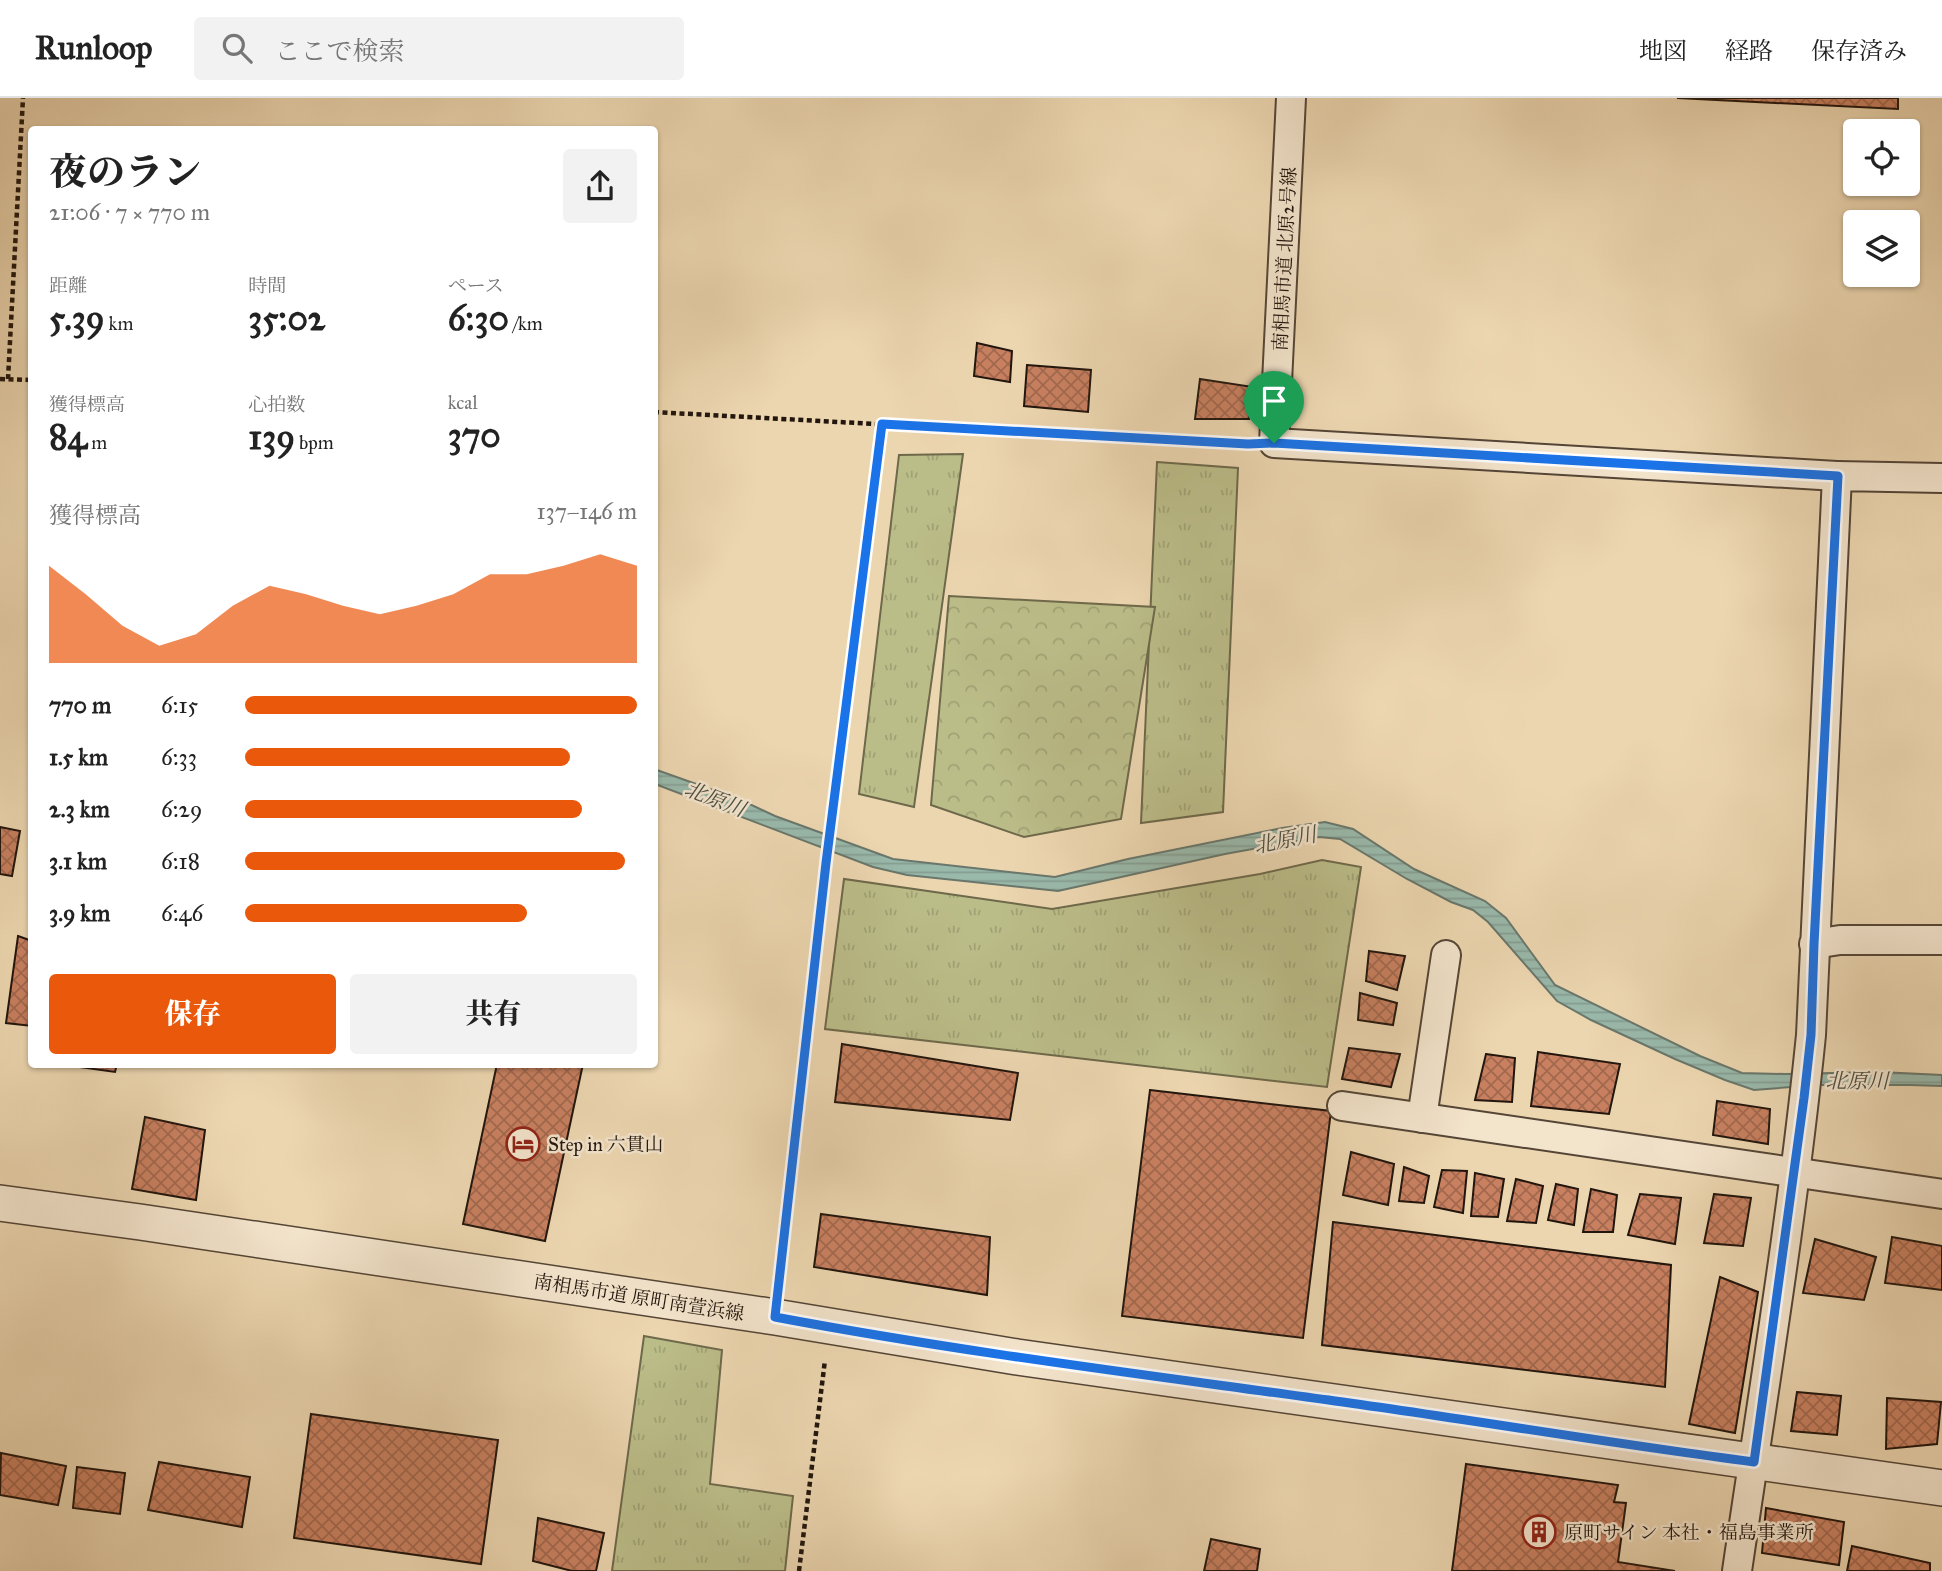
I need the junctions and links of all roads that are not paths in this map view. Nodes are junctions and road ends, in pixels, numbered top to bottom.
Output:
1 (1291, 98) edge
2 (1838, 476) junction
3 (1942, 478) edge
4 (1942, 940) edge
5 (1814, 944) junction
6 (1446, 955) dead end
7 (1342, 1106) dead end
8 (1422, 1118) junction
9 (1794, 1173) junction
10 (1942, 1194) edge
11 (0, 1203) edge
12 (1754, 1462) junction
13 (1942, 1488) edge
14 (1737, 1571) edge

1 - 2 street, 南相馬市道 北原2号線
2 - 3 street
2 - 5 street
4 - 5 street
5 - 9 street
6 - 8 street
7 - 8 street
8 - 9 street
9 - 10 street
9 - 12 street
11 - 12 street, 南相馬市道 原町南萱浜線
12 - 13 street, 南相馬市道 原町南萱浜線
12 - 14 street

